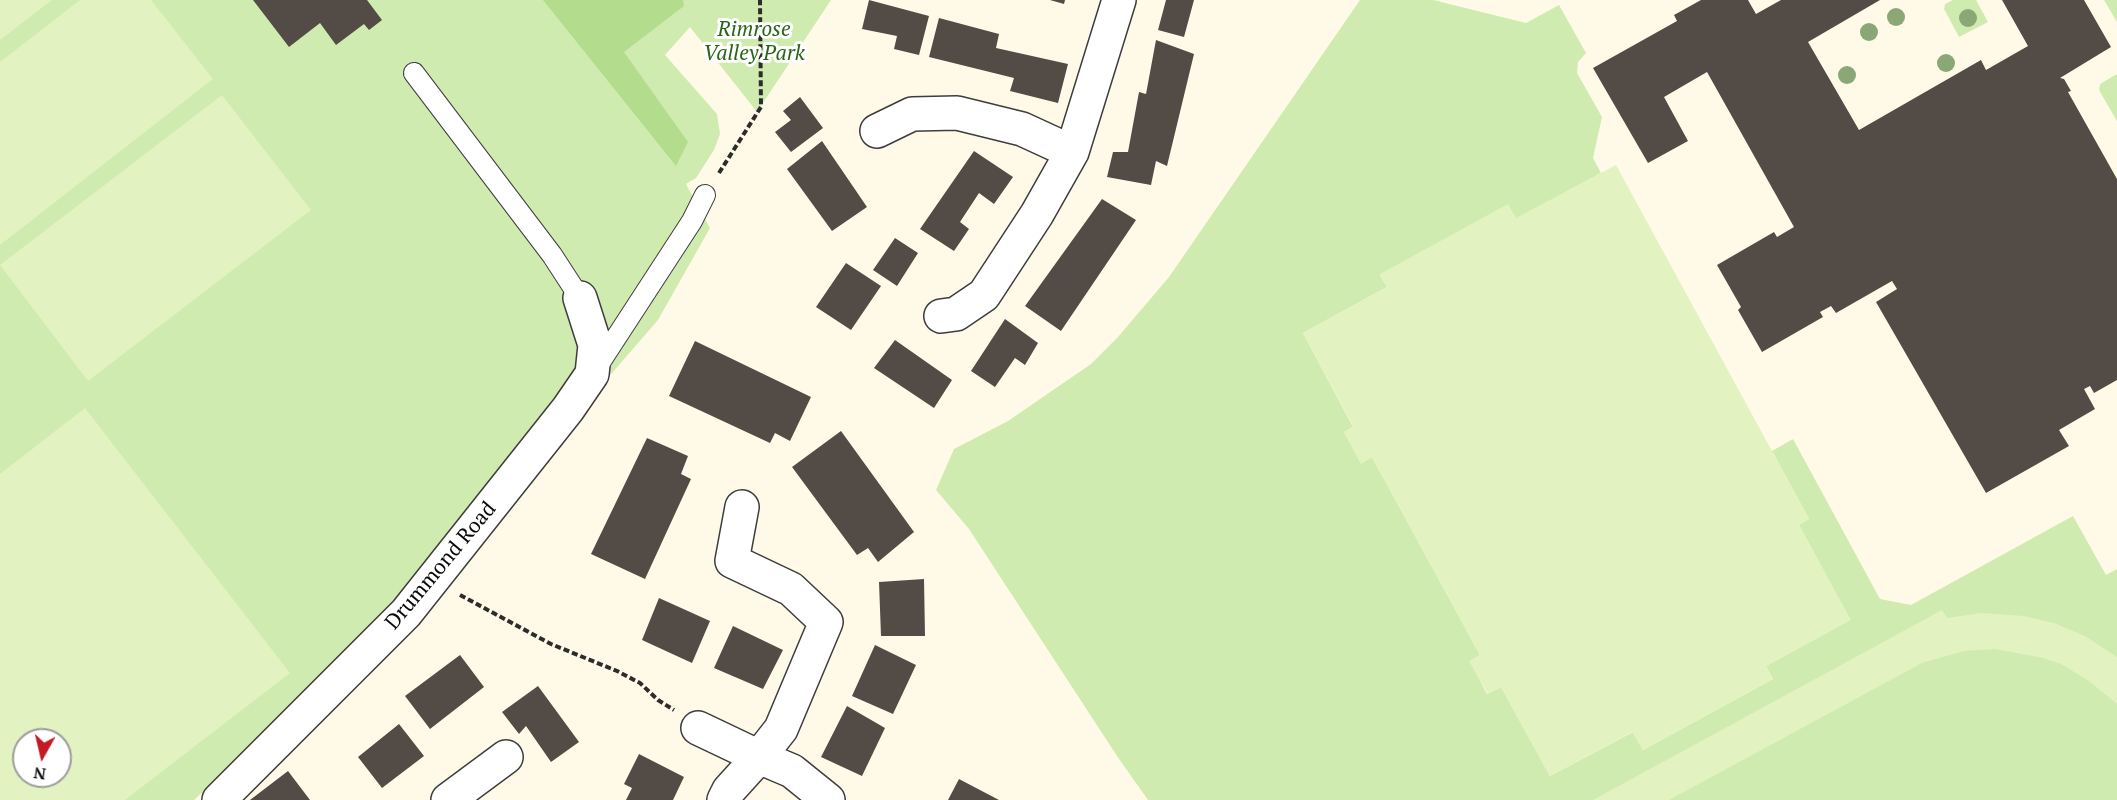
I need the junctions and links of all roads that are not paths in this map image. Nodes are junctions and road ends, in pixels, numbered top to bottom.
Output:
1 (1119, 0) edge
2 (414, 73) dead end
3 (877, 132) dead end
4 (1072, 152) junction
5 (705, 195) road end
6 (580, 298) joint
7 (941, 316) dead end
8 (592, 374) junction
9 (742, 507) dead end
10 (698, 728) road end
11 (506, 757) dead end
12 (759, 757) junction
13 (219, 800) edge
14 (448, 800) edge
15 (724, 800) edge
16 (828, 800) edge

1 - 4 street
2 - 6 lane
3 - 4 street
4 - 7 street
5 - 8 lane
6 - 8 street, Drummond Road
8 - 13 street, Drummond Road
9 - 12 street
10 - 12 street
11 - 14 street
12 - 15 street
12 - 16 street

